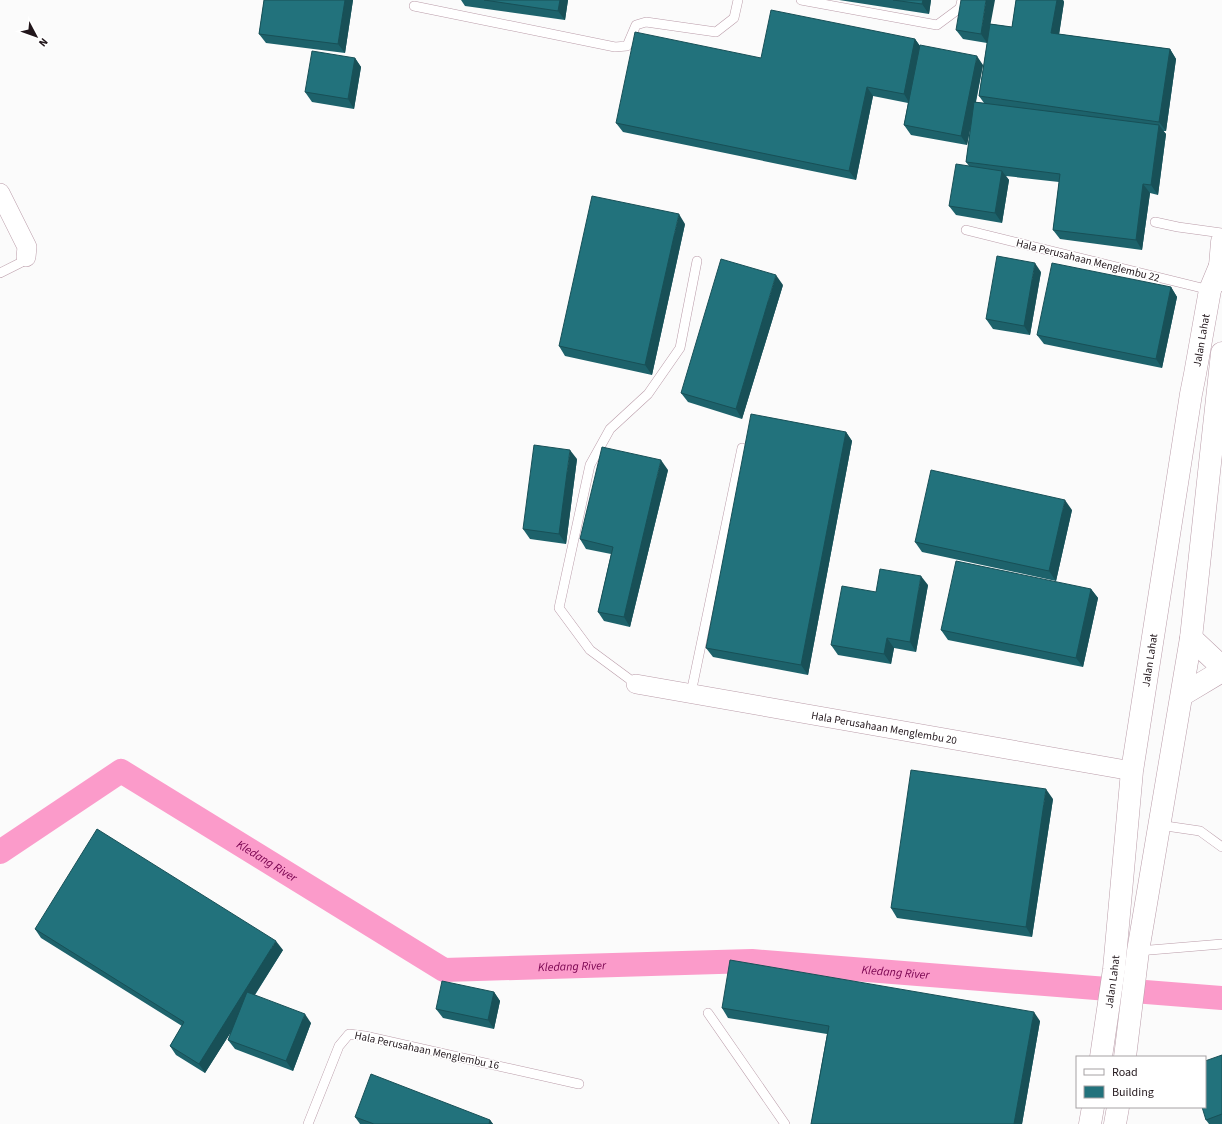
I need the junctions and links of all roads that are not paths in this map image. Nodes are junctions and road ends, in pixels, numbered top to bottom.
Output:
1 (738, 0) edge
2 (801, 0) edge
3 (962, 0) edge
4 (414, 6) dead end
5 (0, 193) edge
6 (1155, 222) dead end
7 (966, 230) dead end
8 (1222, 233) edge
9 (1222, 242) edge
10 (26, 257) joint
11 (698, 261) dead end
12 (0, 273) edge
13 (1216, 291) edge
14 (1222, 353) edge
15 (742, 448) dead end
16 (1191, 638) junction
17 (1222, 667) edge
18 (1222, 671) edge
19 (636, 684) joint
20 (691, 693) junction
21 (1182, 695) junction
22 (1132, 771) junction
23 (1160, 825) junction
24 (1222, 847) edge
25 (1222, 944) edge
26 (1138, 951) junction
27 (708, 1013) dead end
28 (1102, 1047) edge
29 (1126, 1050) edge
30 (579, 1084) dead end
31 (1093, 1108) edge
32 (1118, 1108) edge
33 (308, 1124) edge
34 (785, 1124) edge
35 (1090, 1124) edge
36 (1115, 1124) edge

1 - 4 lane
2 - 3 lane
5 - 10 street
6 - 8 lane
7 - 13 lane, Hala Perusahaan Menglembu 22
9 - 13 main road, Jalan Lahat
10 - 12 lane
11 - 19 lane
13 - 22 main road, Jalan Lahat
14 - 16 main road, Jalan Lahat
15 - 20 lane
16 - 17 main road
16 - 21 main road, Jalan Lahat
18 - 21 main road
19 - 20 street, Hala Perusahaan Menglembu 20
20 - 22 street, Hala Perusahaan Menglembu 20
21 - 23 main road, Jalan Lahat
22 - 28 main road, Jalan Lahat
23 - 24 lane
23 - 26 main road, Jalan Lahat
25 - 26 lane
26 - 29 main road, Jalan Lahat
27 - 34 lane
30 - 33 lane, Hala Perusahaan Menglembu 16
31 - 35 main road
32 - 36 main road

